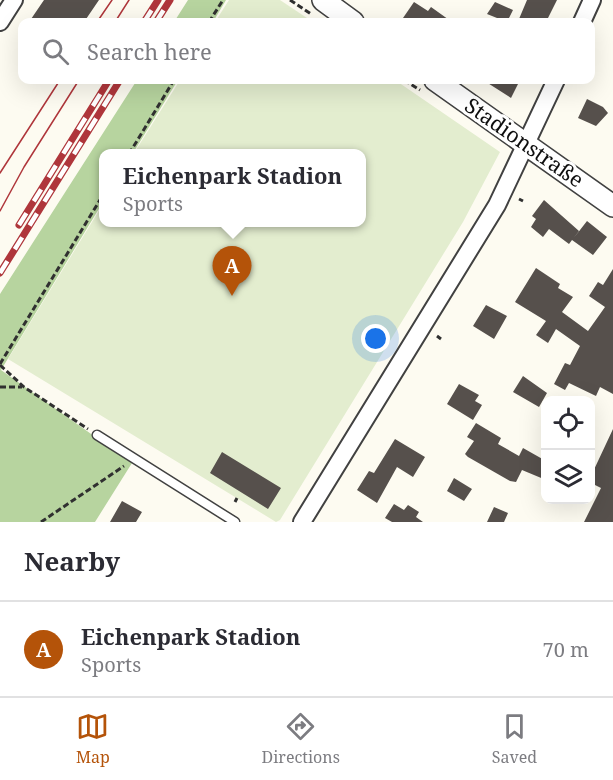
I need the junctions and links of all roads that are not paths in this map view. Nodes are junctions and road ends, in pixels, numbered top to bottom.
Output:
1 (14, 0) edge
2 (592, 0) edge
3 (319, 8) edge
4 (343, 18) edge
5 (584, 18) edge
6 (0, 22) edge
7 (441, 84) edge
8 (553, 84) edge
9 (526, 145) junction
10 (613, 206) edge
11 (97, 435) road end
12 (235, 522) edge
13 (302, 522) edge

1 - 6 street
2 - 5 street
3 - 4 street
7 - 9 street, Stadionstraße
8 - 9 street
9 - 10 street, Stadionstraße
9 - 13 street
11 - 12 lane

